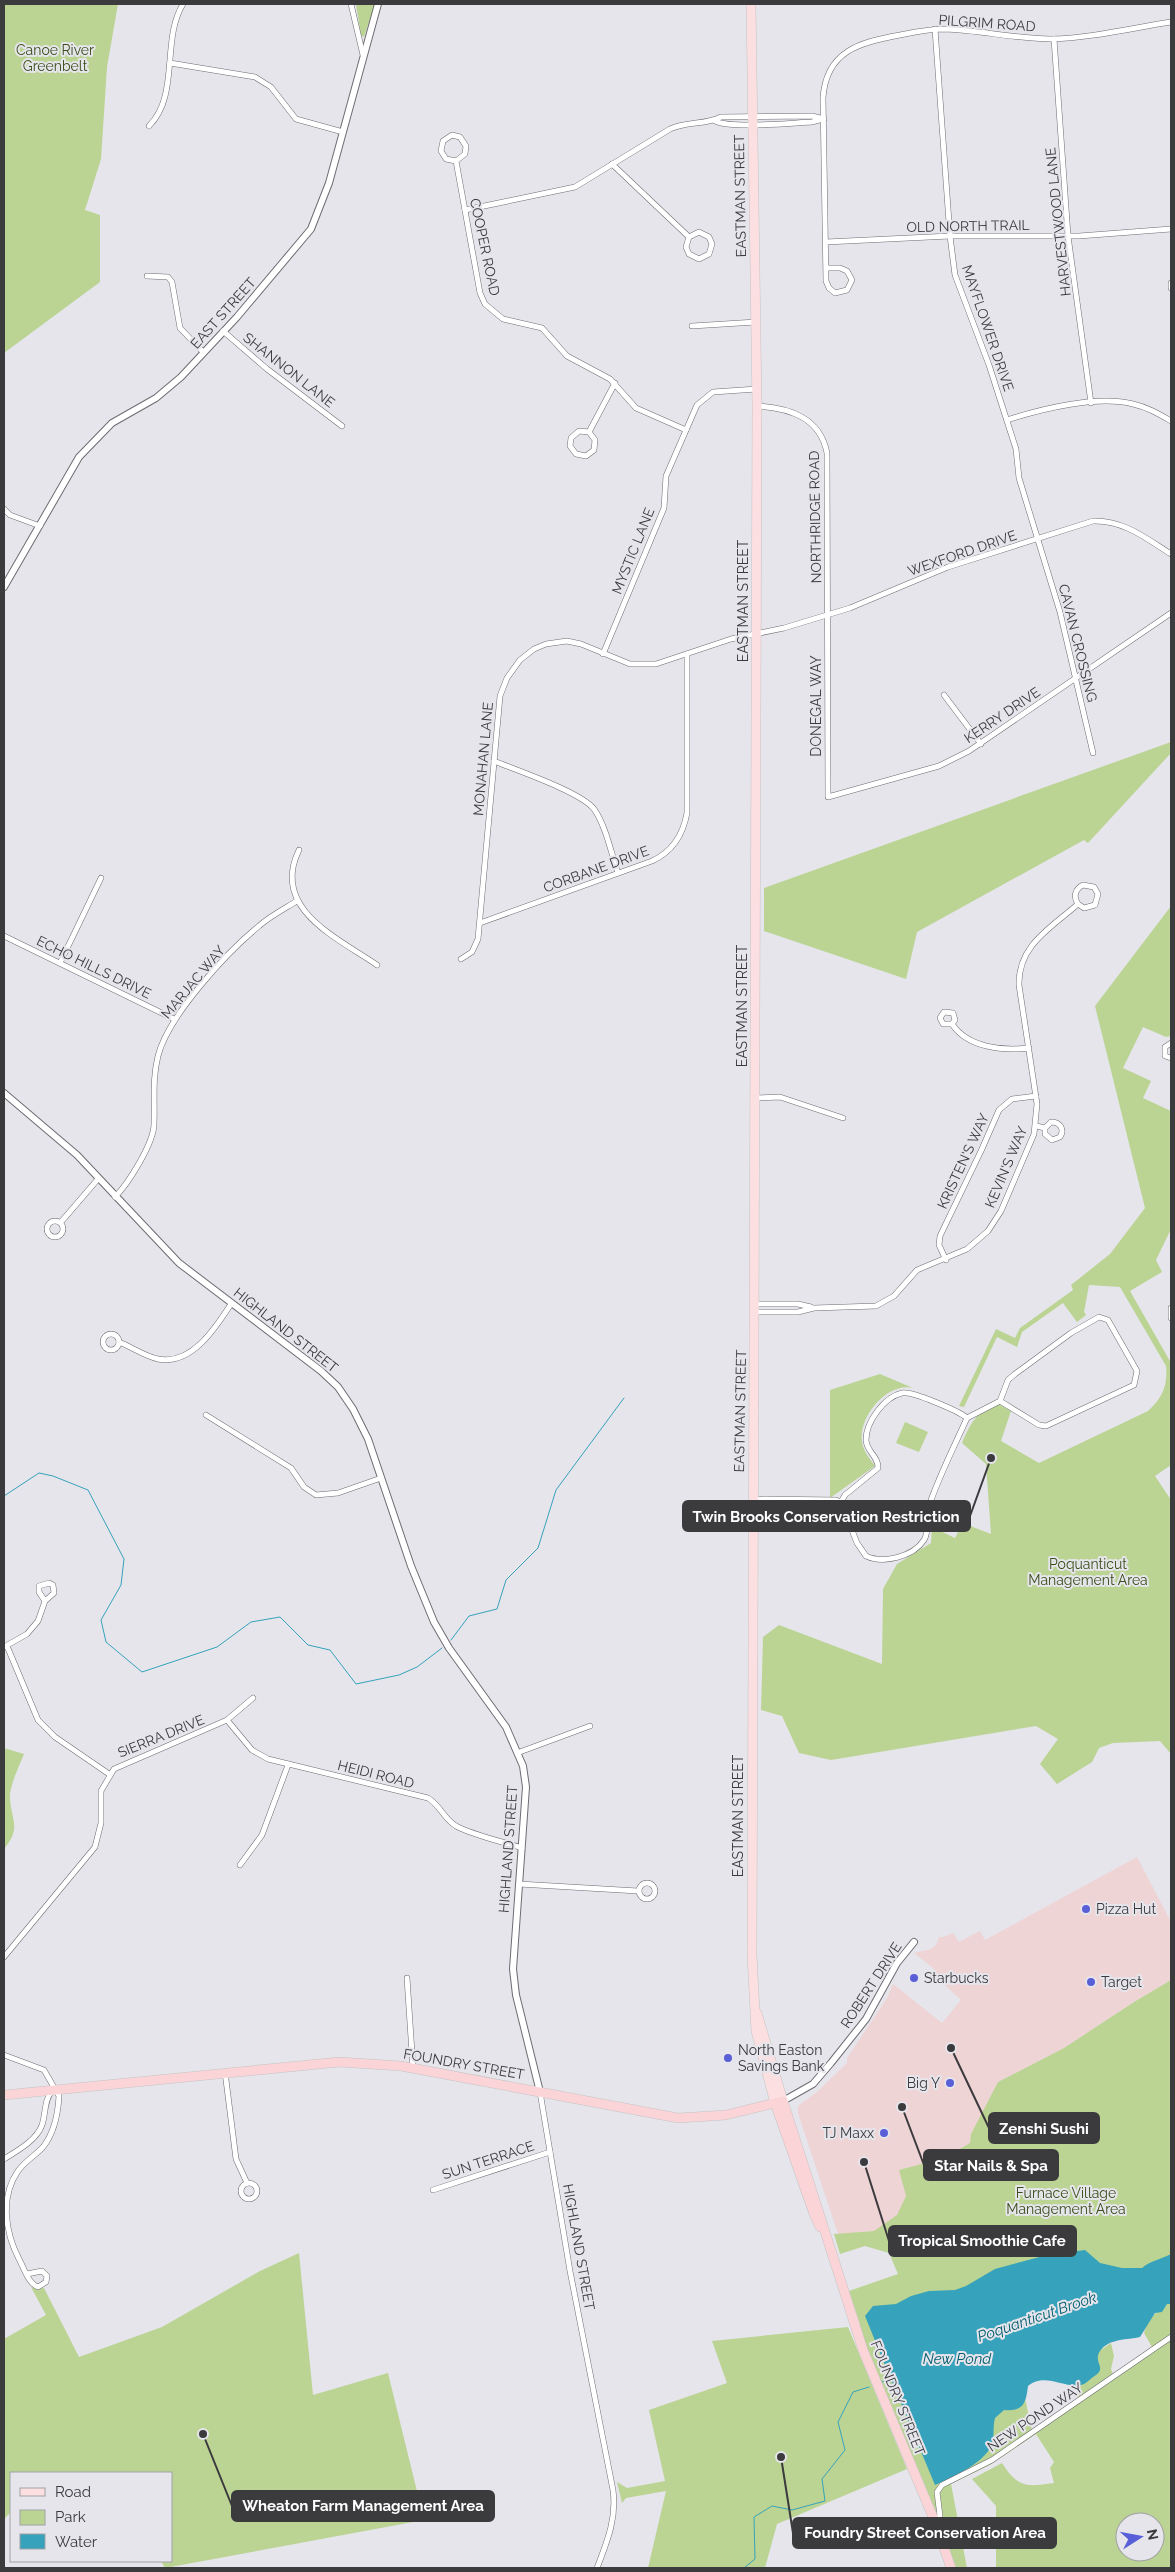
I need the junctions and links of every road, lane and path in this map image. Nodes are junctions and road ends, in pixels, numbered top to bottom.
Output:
1 (183, 4) edge
2 (351, 4) edge
3 (378, 4) edge
4 (751, 4) edge
5 (1171, 22) edge
6 (935, 30) junction
7 (1054, 39) junction
8 (363, 55) junction
9 (170, 63) junction
10 (824, 119) junction
11 (753, 120) junction
12 (149, 126) dead end
13 (343, 132) junction
14 (456, 161) junction
15 (612, 164) junction
16 (465, 210) junction
17 (1171, 229) edge
18 (950, 236) junction
19 (1068, 236) junction
20 (689, 237) junction
21 (826, 242) junction
22 (826, 268) junction
23 (147, 276) dead end
24 (1171, 284) edge
25 (1171, 288) edge
26 (756, 322) junction
27 (692, 326) dead end
28 (224, 331) junction
29 (204, 353) junction
30 (615, 383) junction
31 (757, 389) junction
32 (1091, 403) junction
33 (757, 406) junction
34 (1007, 420) junction
35 (1171, 422) edge
36 (342, 426) dead end
37 (686, 430) junction
38 (589, 432) junction
39 (4, 509) edge
40 (40, 526) junction
41 (1038, 539) junction
42 (1171, 554) edge
43 (4, 587) edge
44 (1171, 612) edge
45 (828, 615) junction
46 (757, 633) junction
47 (603, 654) junction
48 (687, 654) junction
49 (1075, 677) junction
50 (944, 695) dead end
51 (981, 744) junction
52 (1093, 753) dead end
53 (494, 761) junction
54 (828, 797) joint
55 (299, 850) dead end
56 (618, 873) junction
57 (101, 878) dead end
58 (297, 900) junction
59 (1078, 904) junction
60 (480, 922) junction
61 (4, 936) edge
62 (462, 958) dead end
63 (60, 963) junction
64 (377, 965) dead end
65 (174, 1019) junction
66 (952, 1024) dead end
67 (1171, 1043) edge
68 (1029, 1048) junction
69 (1171, 1058) edge
70 (4, 1093) edge
71 (1036, 1096) junction
72 (755, 1098) junction
73 (843, 1118) dead end
74 (1036, 1126) junction
75 (1045, 1128) dead end
76 (98, 1179) junction
77 (115, 1197) junction
78 (61, 1222) dead end
79 (946, 1260) junction
80 (231, 1304) junction
81 (755, 1308) junction
82 (1171, 1308) edge
83 (1171, 1318) edge
84 (119, 1342) dead end
85 (1000, 1400) junction
86 (206, 1415) dead end
87 (966, 1418) junction
88 (381, 1478) junction
89 (752, 1501) junction
90 (841, 1502) junction
91 (45, 1600) dead end
92 (5, 1646) edge
93 (253, 1698) dead end
94 (227, 1720) junction
95 (590, 1726) dead end
96 (517, 1753) junction
97 (288, 1765) junction
98 (109, 1774) junction
99 (522, 1848) junction
100 (240, 1864) dead end
101 (519, 1884) junction
102 (638, 1891) dead end
103 (914, 1942) dead end
104 (4, 1957) edge
105 (407, 1978) dead end
106 (4, 2056) edge
107 (413, 2068) junction
108 (225, 2072) junction
109 (54, 2089) junction
110 (540, 2092) junction
111 (4, 2094) edge
112 (779, 2102) junction
113 (46, 2108) junction
114 (58, 2109) junction
115 (550, 2152) junction
116 (4, 2159) edge
117 (247, 2183) dead end
118 (433, 2190) dead end
119 (4, 2211) edge
120 (12, 2242) junction
121 (4, 2245) edge
122 (27, 2274) dead end
123 (1171, 2337) edge
124 (935, 2522) junction
125 (597, 2568) edge
126 (951, 2568) edge

1 - 9 street
2 - 8 street
3 - 8 street, EAST STREET
4 - 11 main road, EASTMAN STREET
5 - 7 street, PILGRIM ROAD
6 - 7 street, PILGRIM ROAD
6 - 10 street, PILGRIM ROAD
6 - 18 street, MAYFLOWER DRIVE
7 - 19 street, HARVESTWOOD LANE
8 - 13 street, EAST STREET
9 - 12 street
9 - 13 street
10 - 11 street
10 - 21 street, PILGRIM ROAD
11 - 15 street
11 - 26 main road, EASTMAN STREET
13 - 28 street, EAST STREET
14 - 14 street
14 - 16 street, COOPER ROAD
15 - 16 street
15 - 20 street
16 - 30 street, COOPER ROAD
17 - 19 street, OLD NORTH TRAIL
18 - 19 street, OLD NORTH TRAIL
18 - 21 street, OLD NORTH TRAIL
18 - 34 street, MAYFLOWER DRIVE
19 - 32 street, HARVESTWOOD LANE
20 - 20 street
21 - 22 street, PILGRIM ROAD
22 - 22 street, PILGRIM ROAD
23 - 29 street
24 - 25 street
26 - 27 street
26 - 31 main road, EASTMAN STREET
28 - 29 street, EAST STREET
28 - 36 street, SHANNON LANE
29 - 40 street, EAST STREET
30 - 37 street, COOPER ROAD
30 - 38 street
31 - 33 main road, EASTMAN STREET
31 - 37 street, MYSTIC LANE
32 - 34 street
32 - 35 street
33 - 45 street, NORTHRIDGE ROAD
33 - 46 main road, EASTMAN STREET
34 - 41 street, MAYFLOWER DRIVE
37 - 47 street, MYSTIC LANE
38 - 38 street
39 - 40 street
40 - 43 street, EAST STREET
41 - 42 street, WEXFORD DRIVE
41 - 45 street, WEXFORD DRIVE
41 - 49 street, CAVAN CROSSING
44 - 49 street, KERRY DRIVE
45 - 46 street, WEXFORD DRIVE
45 - 54 street, DONEGAL WAY
46 - 48 street, MONAHAN LANE
46 - 72 main road, EASTMAN STREET
47 - 48 street, MONAHAN LANE
47 - 53 street, MONAHAN LANE
48 - 56 street, CORBANE DRIVE
49 - 51 street, KERRY DRIVE
49 - 52 street, CAVAN CROSSING
50 - 51 street
51 - 54 street, KERRY DRIVE
53 - 56 street
53 - 60 street, MONAHAN LANE
55 - 58 street
56 - 60 street, CORBANE DRIVE
57 - 63 street
58 - 64 street
58 - 65 street, MARJAC WAY
59 - 59 street, KEVIN'S WAY
59 - 68 street, KEVIN'S WAY
60 - 62 street, MONAHAN LANE
61 - 63 street, ECHO HILLS DRIVE
63 - 65 street, ECHO HILLS DRIVE
65 - 77 street, MARJAC WAY
66 - 68 street
67 - 69 street
68 - 71 street, KEVIN'S WAY
70 - 76 street, HIGHLAND STREET
71 - 74 street, KEVIN'S WAY
71 - 79 street, KRISTEN'S WAY
72 - 73 street
72 - 81 main road, EASTMAN STREET
74 - 75 street
74 - 79 street, KEVIN'S WAY
76 - 77 street, HIGHLAND STREET
76 - 78 street
77 - 80 street, HIGHLAND STREET
79 - 81 street, KEVIN'S WAY
80 - 84 street
80 - 88 street, HIGHLAND STREET
81 - 89 main road, EASTMAN STREET
82 - 83 street
85 - 85 street
85 - 87 street
86 - 88 street
87 - 90 street
87 - 90 street
88 - 96 street, HIGHLAND STREET
89 - 90 street
89 - 112 main road, EASTMAN STREET
91 - 92 street
92 - 98 street
93 - 94 street, SIERRA DRIVE
94 - 97 street, HEIDI ROAD
94 - 98 street, SIERRA DRIVE
95 - 96 street
96 - 99 street, HIGHLAND STREET
97 - 99 street, HEIDI ROAD
97 - 100 street
98 - 104 street, SIERRA DRIVE
99 - 101 street, HIGHLAND STREET
101 - 102 street
101 - 110 street, HIGHLAND STREET
103 - 112 street, ROBERT DRIVE
105 - 107 street
106 - 109 street
107 - 108 highway, FOUNDRY STREET
107 - 110 highway, FOUNDRY STREET
108 - 109 highway, FOUNDRY STREET
108 - 117 street
109 - 111 highway, FOUNDRY STREET
109 - 113 street
109 - 114 street
110 - 112 highway, FOUNDRY STREET
110 - 115 street, HIGHLAND STREET
112 - 124 highway, FOUNDRY STREET
113 - 114 street
113 - 116 street
114 - 119 street
115 - 118 street, SUN TERRACE
115 - 125 street, HIGHLAND STREET
119 - 120 street
120 - 121 street
120 - 122 street
123 - 124 street, NEW POND WAY
124 - 126 highway, FOUNDRY STREET

